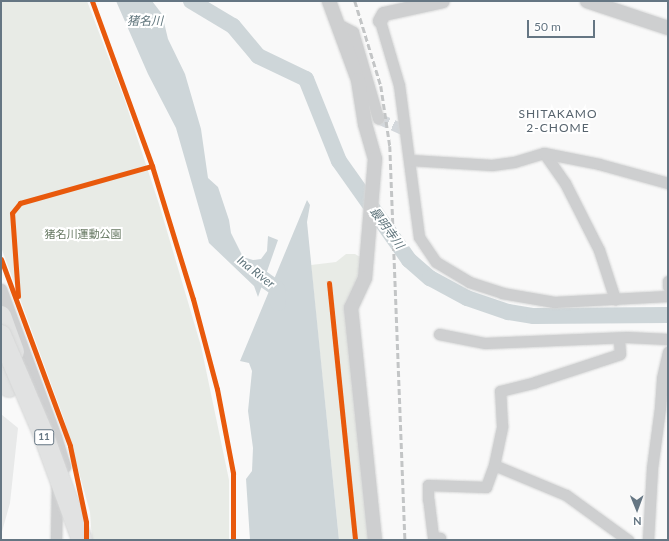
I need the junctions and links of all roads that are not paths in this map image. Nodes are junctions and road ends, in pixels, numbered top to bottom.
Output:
1 (329, 1) edge
2 (443, 1) edge
3 (587, 1) edge
4 (413, 4) edge
5 (380, 21) joint
6 (338, 24) junction
7 (668, 28) edge
8 (378, 118) dead end
9 (544, 153) junction
10 (410, 160) junction
11 (668, 184) edge
12 (668, 281) edge
13 (668, 285) edge
14 (1, 289) edge
15 (668, 296) edge
16 (615, 299) junction
17 (1, 316) edge
18 (439, 334) dead end
19 (1, 335) edge
20 (619, 338) junction
21 (668, 339) edge
22 (668, 352) edge
23 (1, 368) edge
24 (5, 379) edge
25 (663, 423) edge
26 (42, 430) junction
27 (62, 459) junction
28 (494, 465) junction
29 (56, 540) edge
30 (68, 540) edge
31 (77, 540) edge
32 (82, 540) edge
33 (375, 540) edge
34 (440, 540) edge
35 (628, 540) edge
36 (648, 540) edge

1 - 6 street
2 - 4 street
3 - 7 street
4 - 5 street
5 - 10 street
6 - 8 street
6 - 33 street
9 - 10 street
9 - 11 street
9 - 16 street
10 - 16 street
12 - 13 street
14 - 27 street
15 - 16 street
17 - 26 highway, bridge
18 - 20 street
19 - 26 highway, 11, bridge
20 - 21 street
20 - 28 street
22 - 25 street
23 - 24 highway, 11
24 - 30 highway, 11
25 - 36 street
26 - 32 highway, 11, bridge
27 - 29 street
27 - 31 street
28 - 34 street
28 - 35 street

